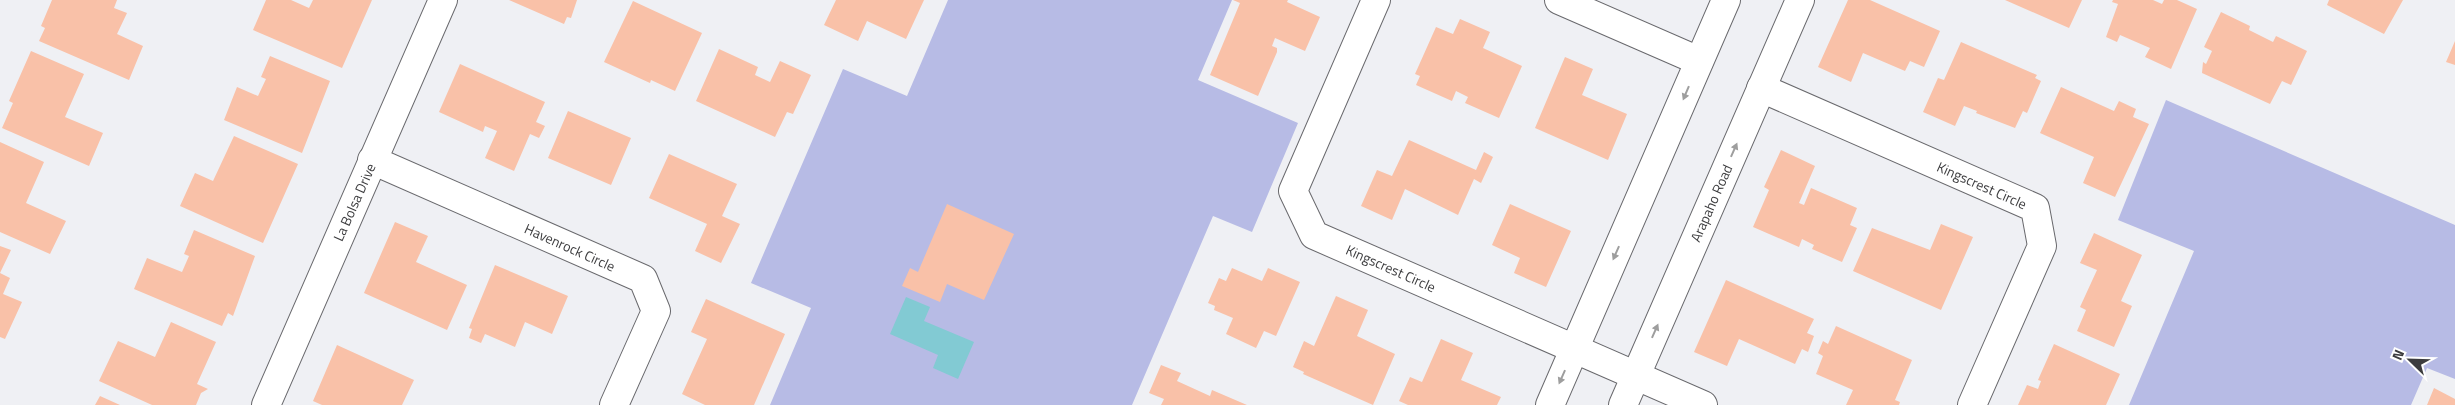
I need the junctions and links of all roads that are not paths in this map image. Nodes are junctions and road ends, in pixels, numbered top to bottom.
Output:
1 (442, 0) edge
2 (1376, 0) edge
3 (1559, 0) edge
4 (1726, 0) edge
5 (1800, 0) edge
6 (1699, 61) junction
7 (1761, 88) junction
8 (372, 160) junction
9 (1574, 349) junction
10 (1636, 376) junction
11 (266, 405) edge
12 (614, 405) edge
13 (1550, 405) edge
14 (1623, 405) edge
15 (1703, 405) edge
16 (1972, 405) edge

1 - 8 street, La Bolsa Drive
2 - 9 street, Kingscrest Circle
3 - 6 street
4 - 6 street
5 - 7 street, Arapaho Road
6 -> 9 street
10 -> 7 street, Arapaho Road
7 - 16 street, Kingscrest Circle
8 - 11 street, La Bolsa Drive
8 - 12 street, Havenrock Circle
9 - 10 street, Kingscrest Circle
9 -> 13 street
10 - 14 street, Arapaho Road
10 - 15 street, Kingscrest Circle

